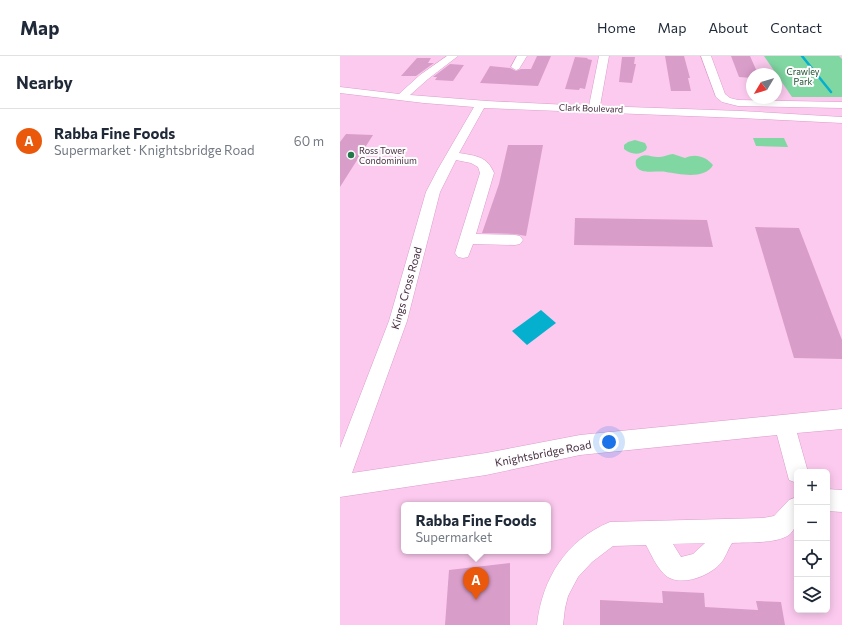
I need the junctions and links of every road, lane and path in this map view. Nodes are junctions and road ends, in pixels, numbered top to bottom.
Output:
1 (453, 56) edge
2 (522, 56) edge
3 (604, 56) edge
4 (706, 56) edge
5 (516, 67) dead end
6 (340, 90) edge
7 (402, 97) junction
8 (481, 104) junction
9 (842, 105) edge
10 (594, 108) junction
11 (842, 120) edge
12 (452, 155) junction
13 (515, 240) dead end
14 (842, 419) edge
15 (785, 425) junction
16 (796, 469) edge
17 (340, 477) edge
18 (340, 486) edge
19 (830, 500) edge
20 (842, 501) edge
21 (794, 511) edge
22 (725, 531) junction
23 (652, 533) junction
24 (550, 625) edge

1 - 7 street
2 - 5 street
3 - 10 street
4 - 9 street
6 - 7 street, Clark Boulevard
7 - 8 street, Clark Boulevard
8 - 10 street, Clark Boulevard
8 - 12 street, Kings Cross Road
10 - 11 street, Clark Boulevard
12 - 13 street
12 - 17 street, Kings Cross Road
14 - 15 street, Knightsbridge Road
15 - 16 street
15 - 18 street, Knightsbridge Road
19 - 20 street
21 - 22 street
22 - 23 street
22 - 23 street
23 - 24 street

